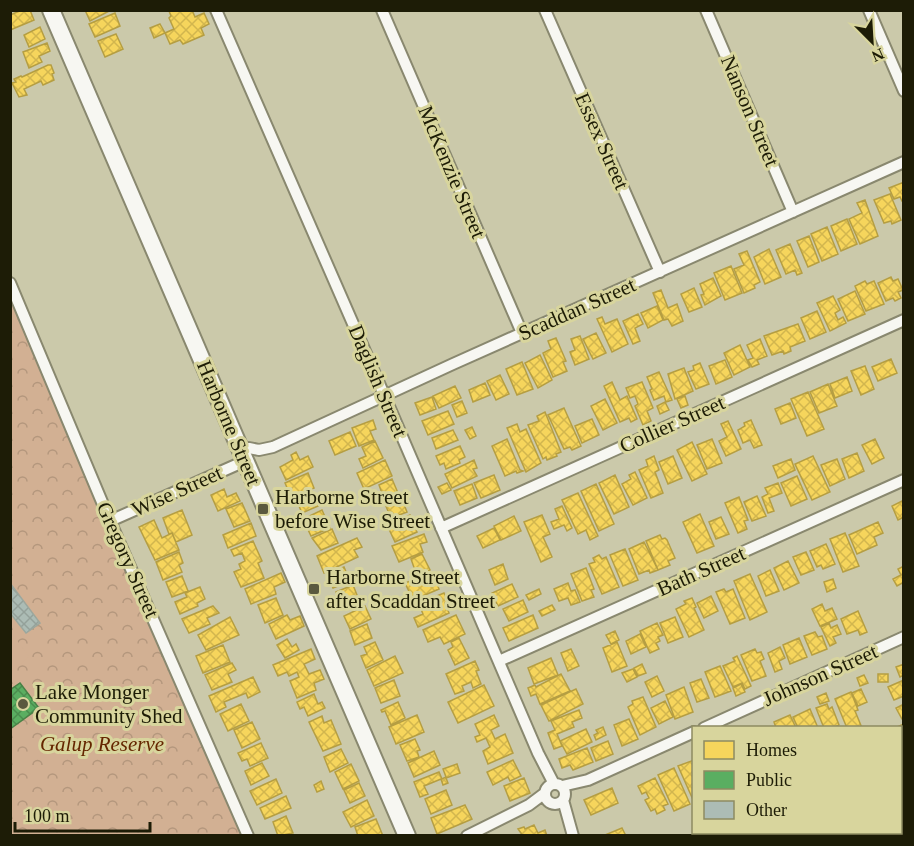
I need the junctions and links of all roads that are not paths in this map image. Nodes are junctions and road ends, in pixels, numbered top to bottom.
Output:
1 (51, 10) edge
2 (61, 10) edge
3 (216, 10) edge
4 (382, 10) edge
5 (545, 10) edge
6 (706, 10) edge
7 (869, 10) edge
8 (903, 91) edge
9 (903, 162) edge
10 (794, 212) junction
11 (660, 272) junction
12 (10, 283) edge
13 (903, 320) edge
14 (522, 333) junction
15 (385, 397) junction
16 (247, 454) junction
17 (903, 480) edge
18 (110, 521) junction
19 (441, 528) junction
20 (903, 637) edge
21 (499, 661) junction
22 (708, 726) edge
23 (692, 732) edge
24 (555, 794) junction
25 (571, 831) edge
26 (248, 836) edge
27 (407, 836) edge
28 (417, 836) edge
29 (467, 836) edge

1 - 16 main road, Harborne Street
2 - 16 main road, Harborne Street
3 - 15 street, Daglish Street
4 - 14 street, McKenzie Street
5 - 11 street, Essex Street
6 - 10 street, Nanson Street
7 - 8 street
9 - 10 street, Scaddan Street
10 - 11 street, Scaddan Street
11 - 14 street, Scaddan Street
12 - 18 street, Gregory Street
13 - 19 street, Collier Street
14 - 15 street, Scaddan Street
15 - 16 street, Scaddan Street
15 - 19 street, Daglish Street
16 - 18 street, Wise Street
16 - 27 main road, Harborne Street
16 - 28 main road, Harborne Street
17 - 21 street, Bath Street
18 - 26 street, Gregory Street
19 - 21 street, Daglish Street
20 - 22 street, Johnson Street
21 - 24 street, Daglish Street
23 - 24 street
24 - 25 street, Daglish Street
24 - 29 street

